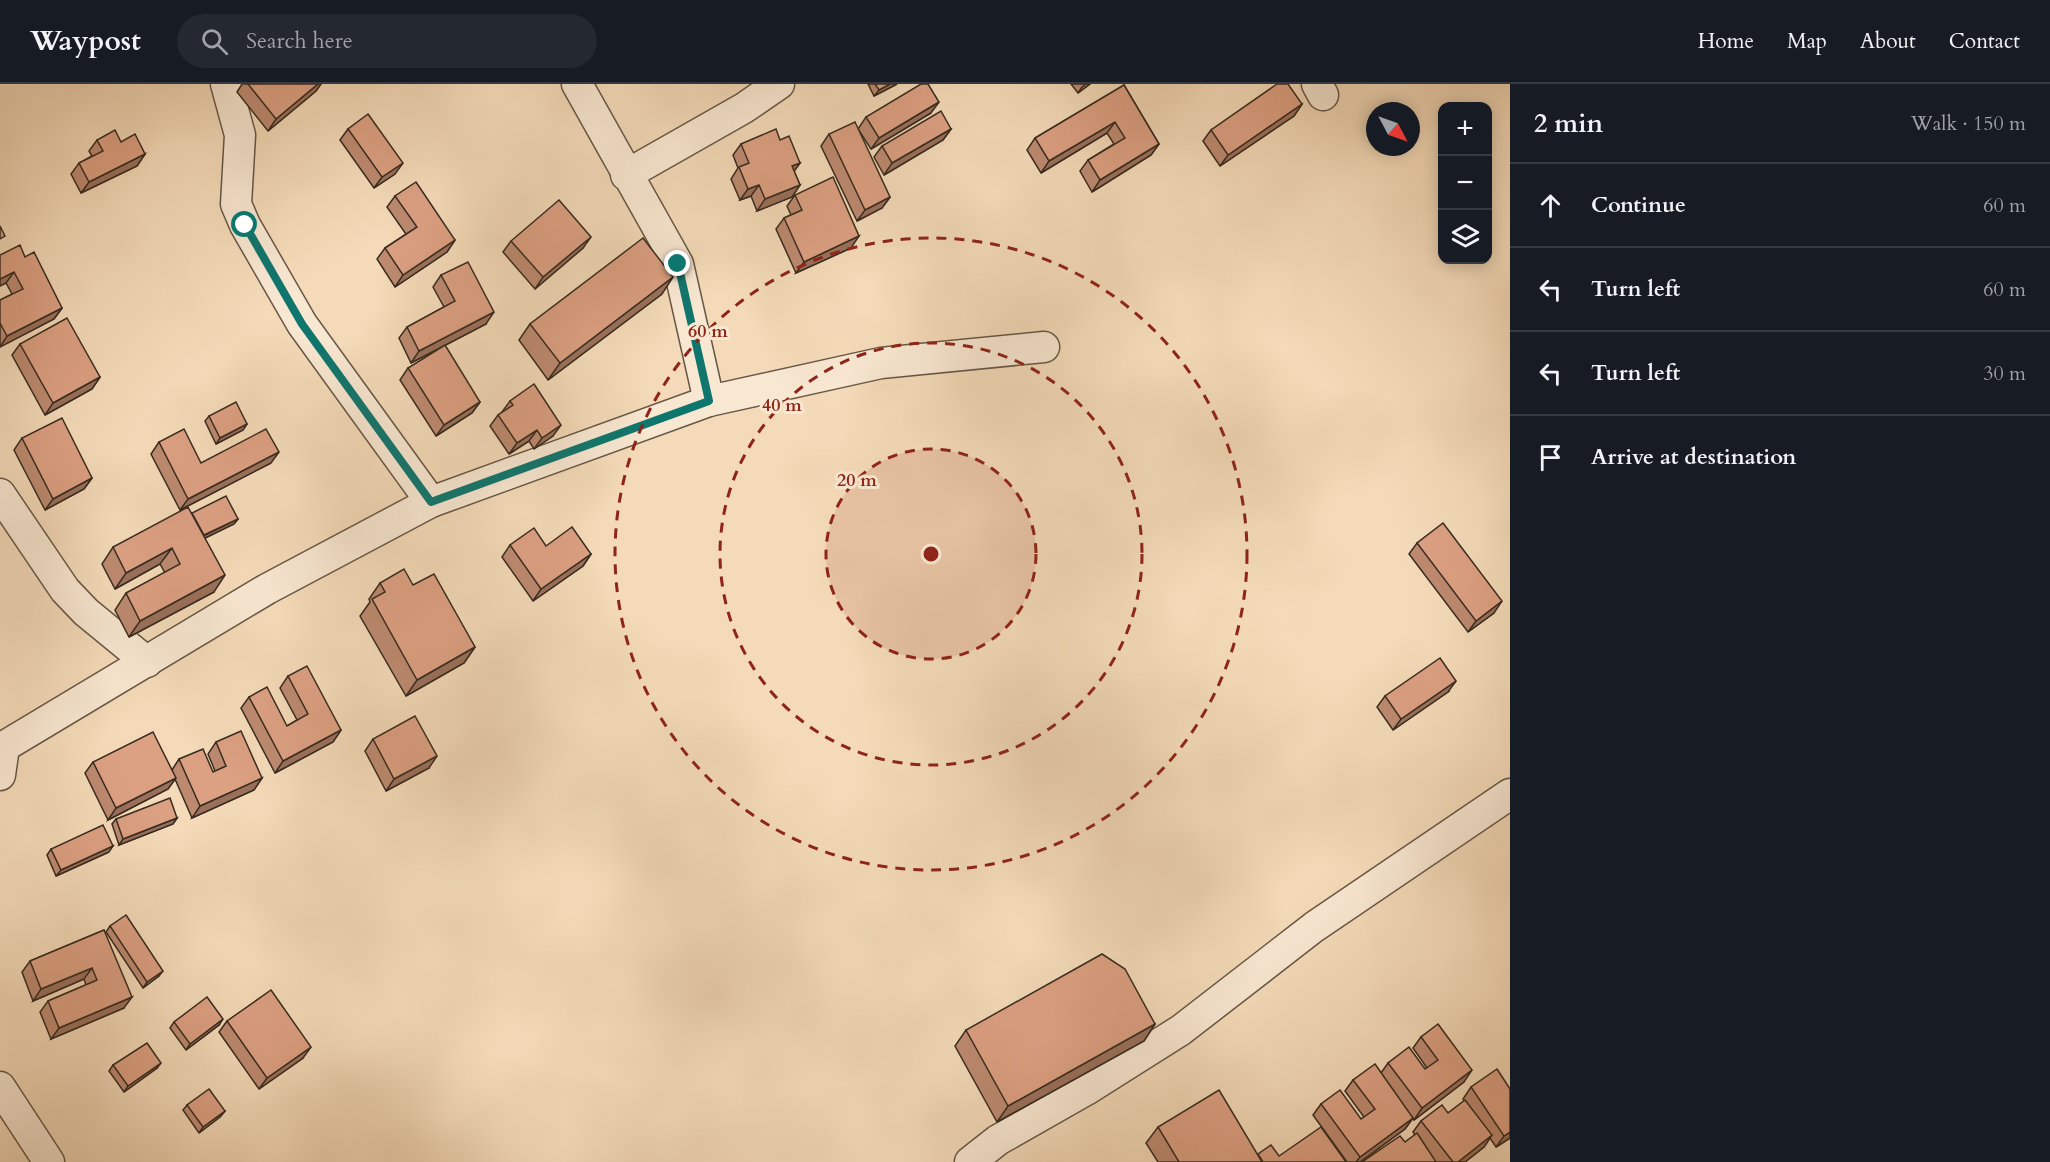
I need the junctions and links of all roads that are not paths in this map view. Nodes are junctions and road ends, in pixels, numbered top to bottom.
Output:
1 (226, 84) edge
2 (577, 84) edge
3 (779, 84) edge
4 (626, 175) junction
5 (1044, 347) dead end
6 (709, 401) junction
7 (0, 494) edge
8 (431, 502) junction
9 (147, 662) junction
10 (1, 757) edge
11 (1510, 795) edge
12 (0, 1087) edge
13 (49, 1162) edge
14 (970, 1162) edge

1 - 8 street
2 - 4 street
3 - 4 street
4 - 6 street
5 - 6 street
6 - 8 street
7 - 9 street
8 - 9 street
9 - 10 street
11 - 14 street
12 - 13 street

